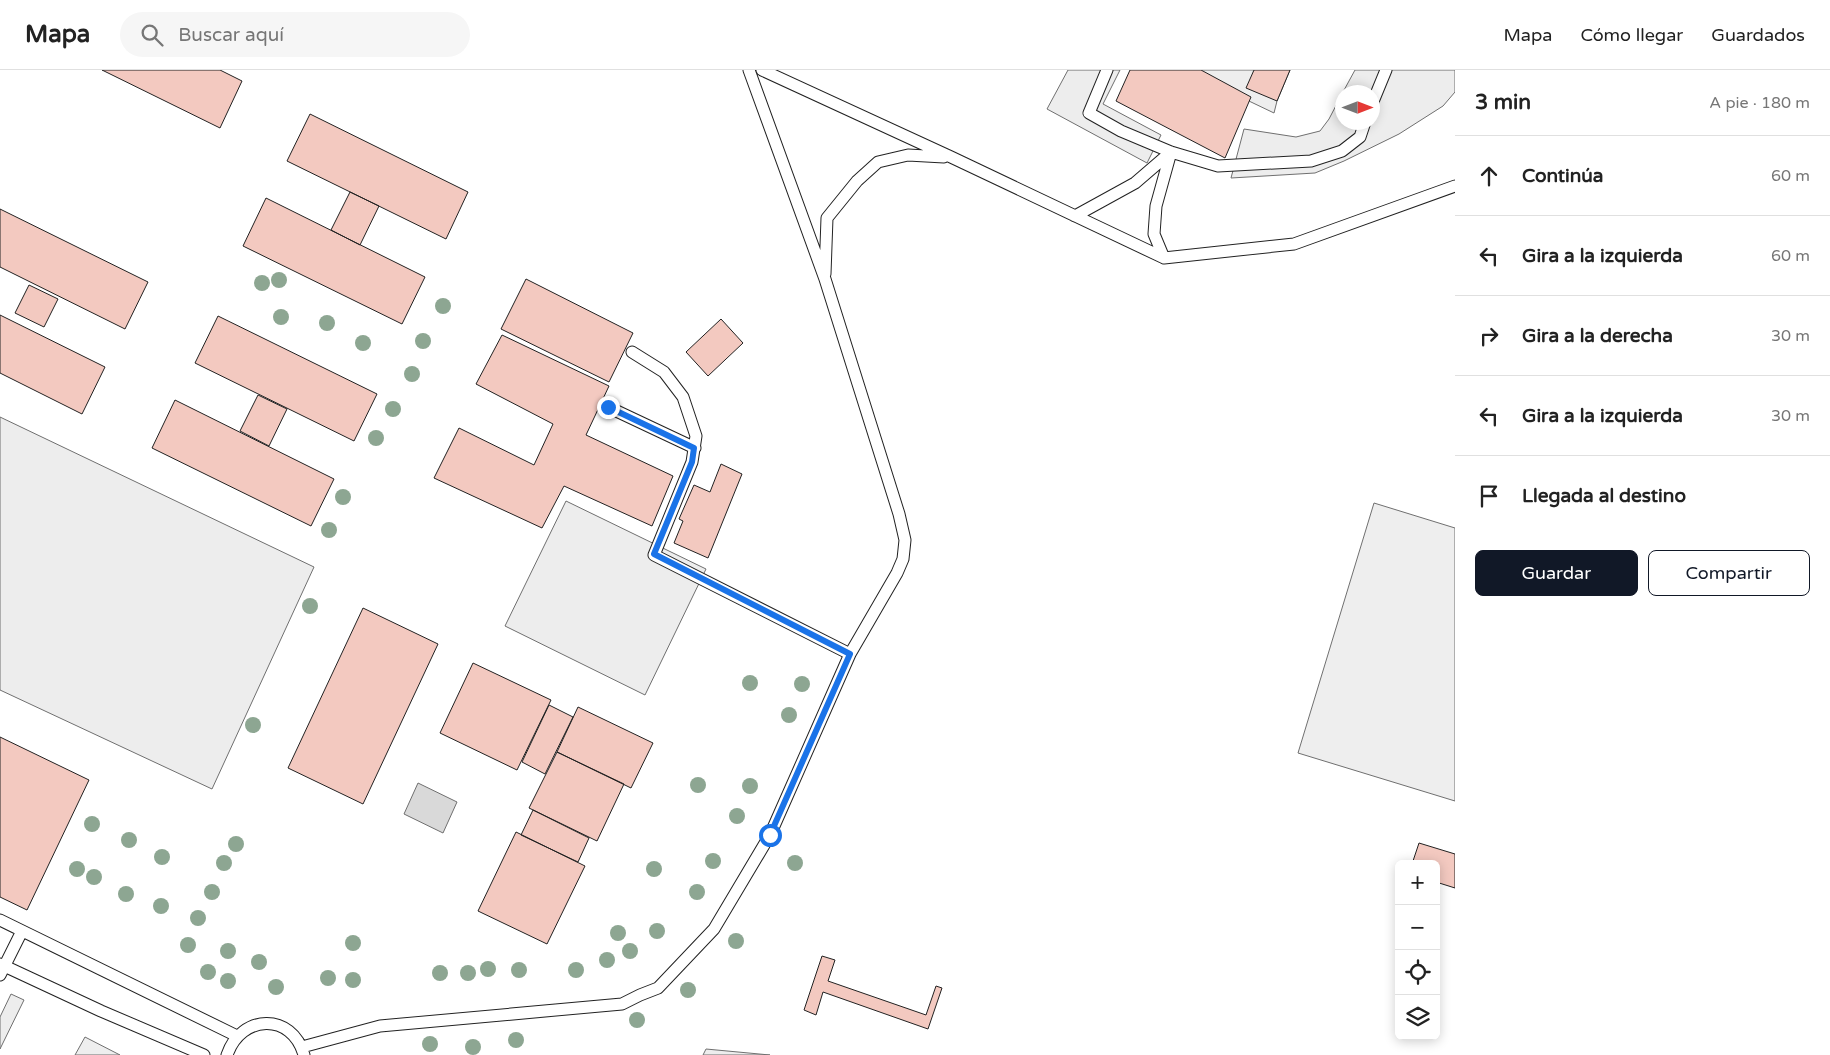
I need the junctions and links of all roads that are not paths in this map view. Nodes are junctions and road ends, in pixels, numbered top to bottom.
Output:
1 (749, 70) edge
2 (762, 70) edge
3 (1107, 70) edge
4 (1386, 70) edge
5 (1380, 85) edge
6 (1362, 130) edge
7 (1172, 152) junction
8 (951, 157) junction
9 (1455, 186) edge
10 (1075, 216) junction
11 (1164, 258) junction
12 (824, 279) junction
13 (632, 352) dead end
14 (608, 407) dead end
15 (694, 448) junction
16 (850, 654) junction
17 (0, 920) edge
18 (22, 931) junction
19 (1, 968) edge
20 (237, 1036) junction
21 (303, 1051) edge
22 (204, 1055) edge
23 (227, 1055) edge

1 - 12 lane
2 - 8 lane
3 - 7 lane
4 - 5 lane
6 - 7 lane
7 - 10 lane
7 - 11 lane
8 - 10 lane
8 - 12 lane
9 - 11 lane
10 - 11 lane
12 - 16 lane
13 - 15 lane
14 - 15 lane
15 - 16 lane
16 - 21 lane
17 - 18 lane
18 - 19 lane
18 - 20 lane
19 - 22 lane
20 - 21 lane
20 - 23 lane

